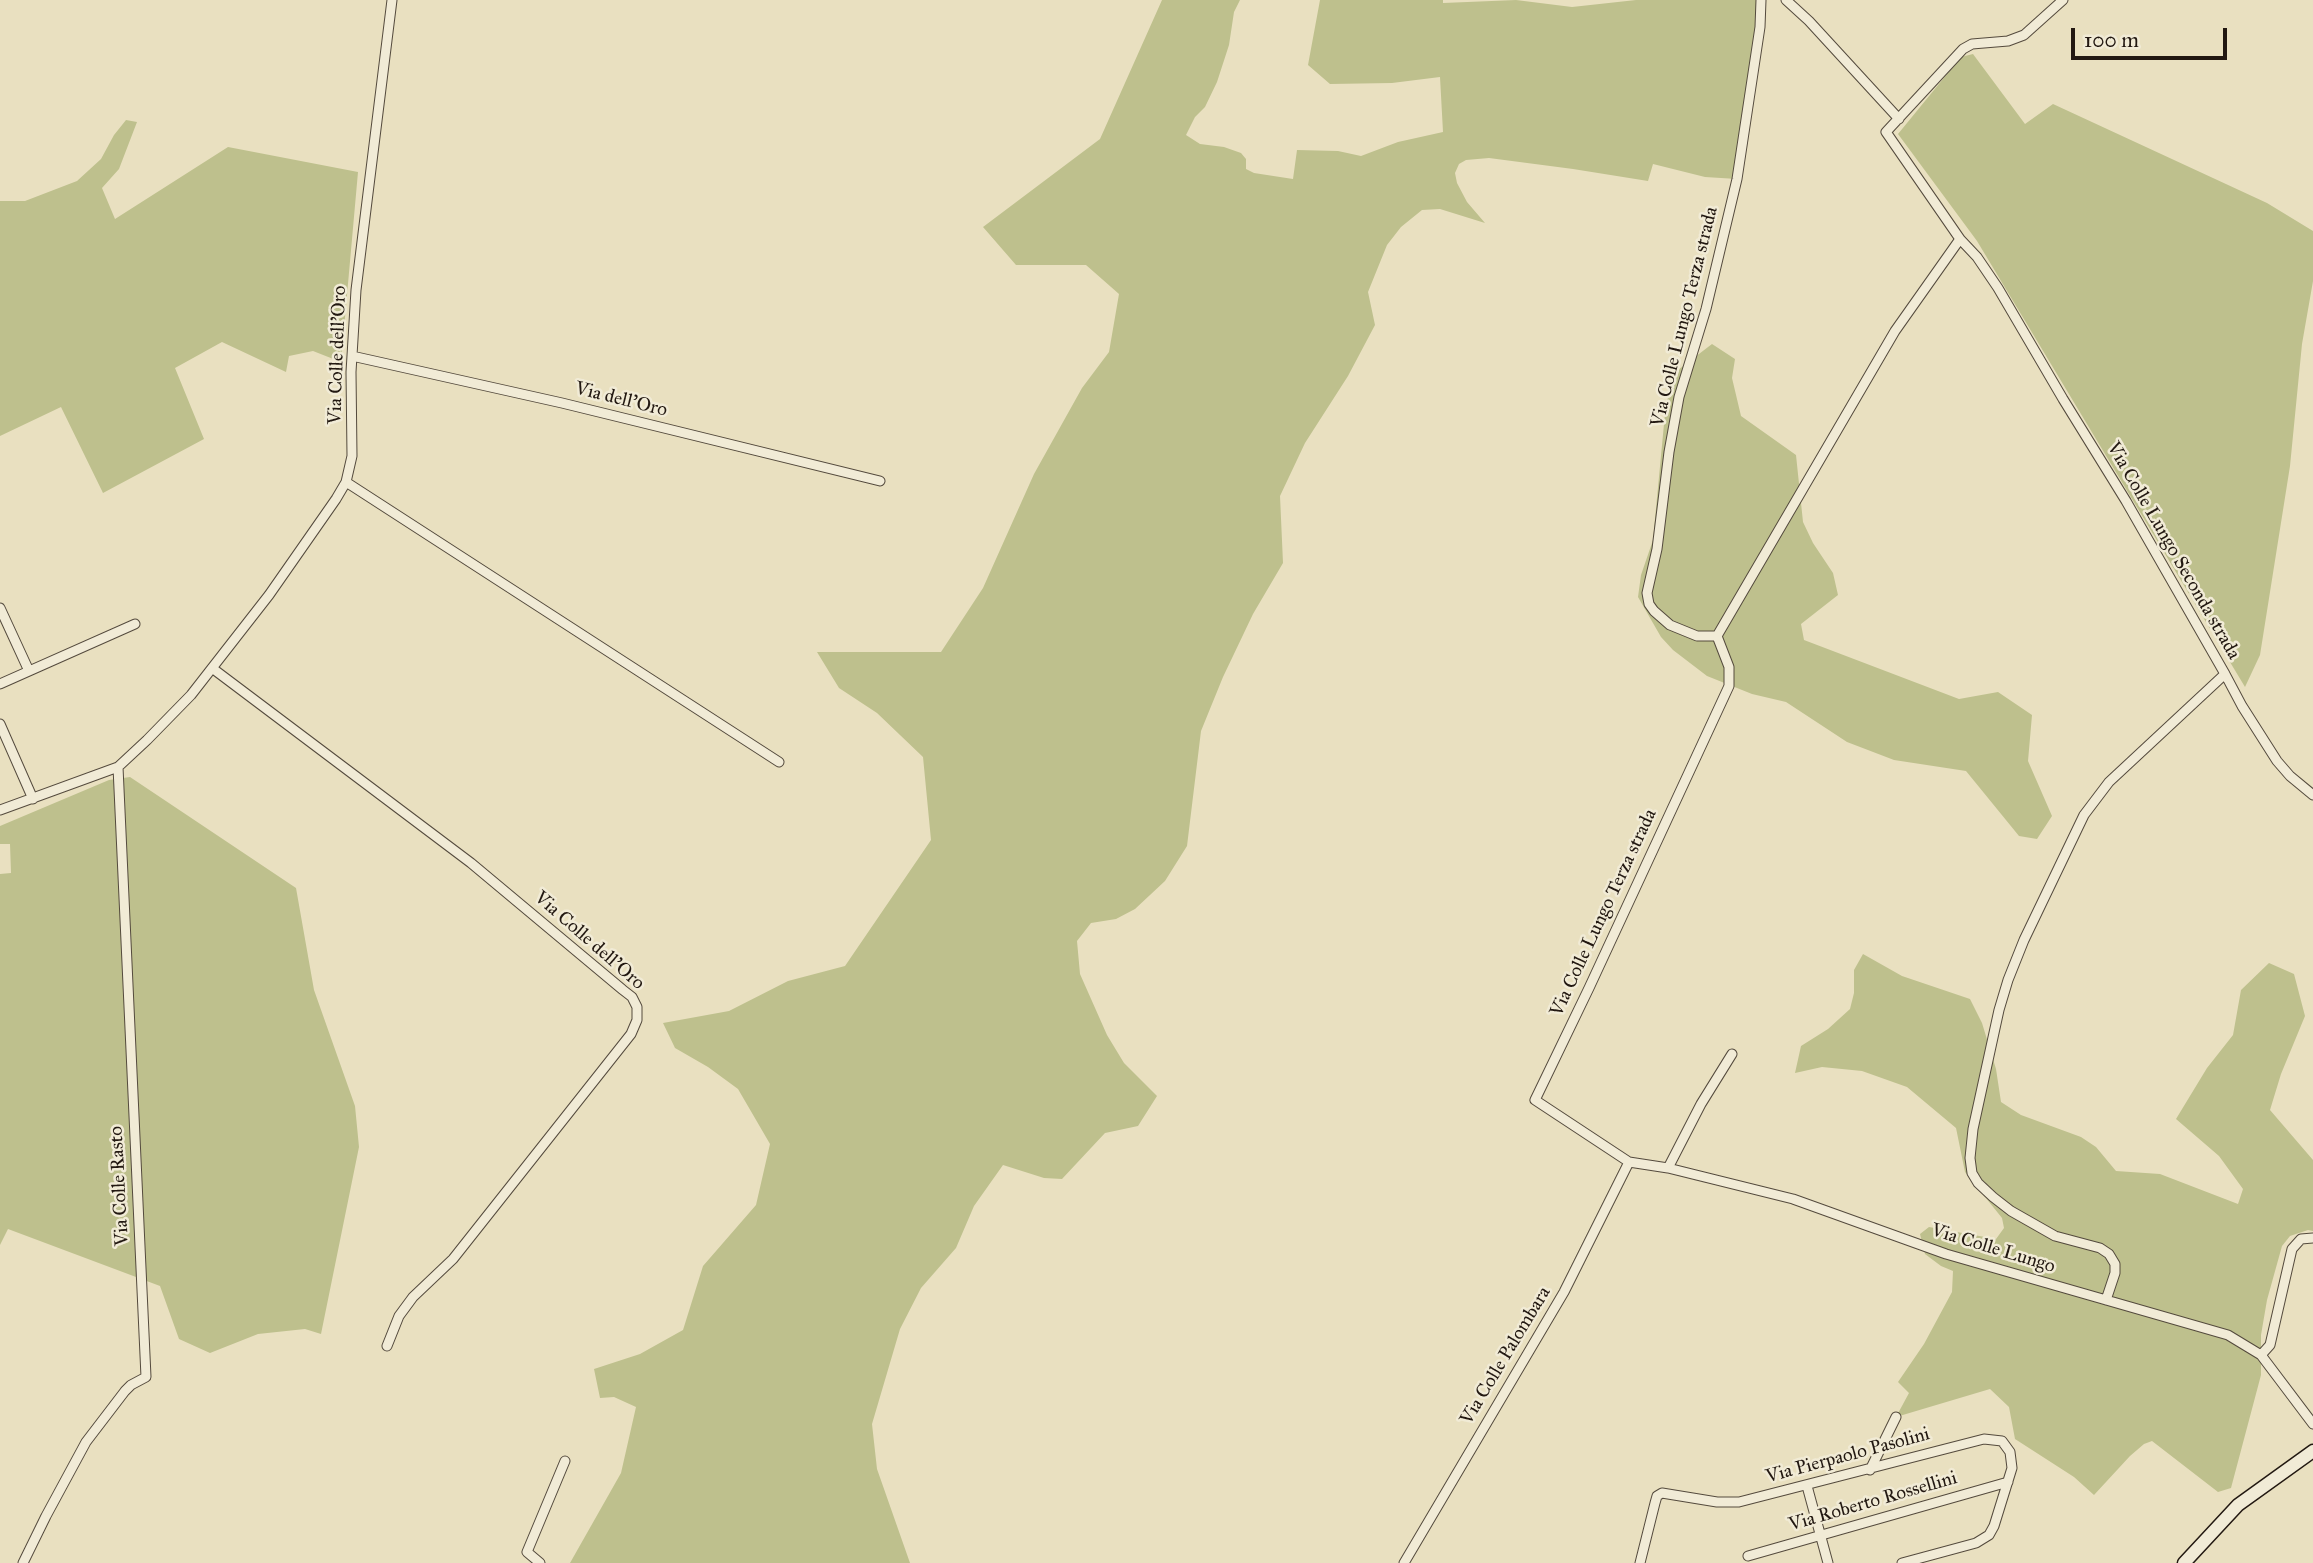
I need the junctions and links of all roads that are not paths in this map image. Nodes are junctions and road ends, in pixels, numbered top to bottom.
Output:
1 (392, 0) edge
2 (1761, 0) edge
3 (1786, 0) edge
4 (2063, 0) edge
5 (1899, 119) junction
6 (1960, 239) junction
7 (352, 356) junction
8 (880, 481) dead end
9 (346, 482) junction
10 (0, 608) edge
11 (135, 624) dead end
12 (1717, 636) junction
13 (212, 668) junction
14 (29, 671) junction
15 (2225, 674) junction
16 (0, 684) edge
17 (0, 724) edge
18 (779, 762) dead end
19 (118, 767) junction
20 (2313, 794) edge
21 (33, 799) junction
22 (3, 810) edge
23 (1732, 1054) dead end
24 (1629, 1161) junction
25 (1668, 1168) junction
26 (2313, 1238) edge
27 (2106, 1300) junction
28 (387, 1346) dead end
29 (2261, 1355) junction
30 (1896, 1417) dead end
31 (2313, 1424) edge
32 (2313, 1451) edge
33 (565, 1461) dead end
34 (1870, 1470) junction
35 (2008, 1482) junction
36 (1807, 1486) junction
37 (1820, 1535) junction
38 (1748, 1556) dead end
39 (23, 1563) edge
40 (540, 1563) edge
41 (1404, 1563) edge
42 (1640, 1563) edge
43 (1828, 1563) edge
44 (1902, 1563) edge
45 (2184, 1563) edge

1 - 7 street, Via Colle dell'Oro
2 - 12 street, Via Colle Lungo Terza strada
3 - 5 street
4 - 5 street
5 - 6 street
6 - 12 street
6 - 15 street, Via Colle Lungo Seconda strada
7 - 8 street, Via dell'Oro
7 - 9 street, Via Colle dell'Oro
9 - 13 street, Via Colle dell'Oro
9 - 18 street
10 - 14 street
11 - 14 street
12 - 24 street, Via Colle Lungo Terza strada
13 - 19 street, Via Colle dell'Oro
13 - 28 street, Via Colle dell'Oro
14 - 16 street
15 - 20 street
15 - 27 street, Via Colle Lungo Seconda strada
17 - 21 street
19 - 21 street, Via Colle dell'Oro
19 - 39 street, Via Colle Rasto
21 - 22 street, Via Colle dell'Oro
23 - 25 street
24 - 25 street, Via Colle Lungo
24 - 41 street, Via Colle Palombara
25 - 27 street, Via Colle Lungo
26 - 29 street
27 - 29 street, Via Colle Lungo
29 - 31 street, Via Colle Lungo
30 - 34 street
32 - 45 main road
33 - 40 street
34 - 35 street, Via Pierpaolo Pasolini
34 - 36 street, Via Pierpaolo Pasolini
35 - 37 street, Via Roberto Rossellini
35 - 44 street
36 - 37 street
36 - 42 street, Via Pierpaolo Pasolini
37 - 38 street, Via Roberto Rossellini
37 - 43 street

